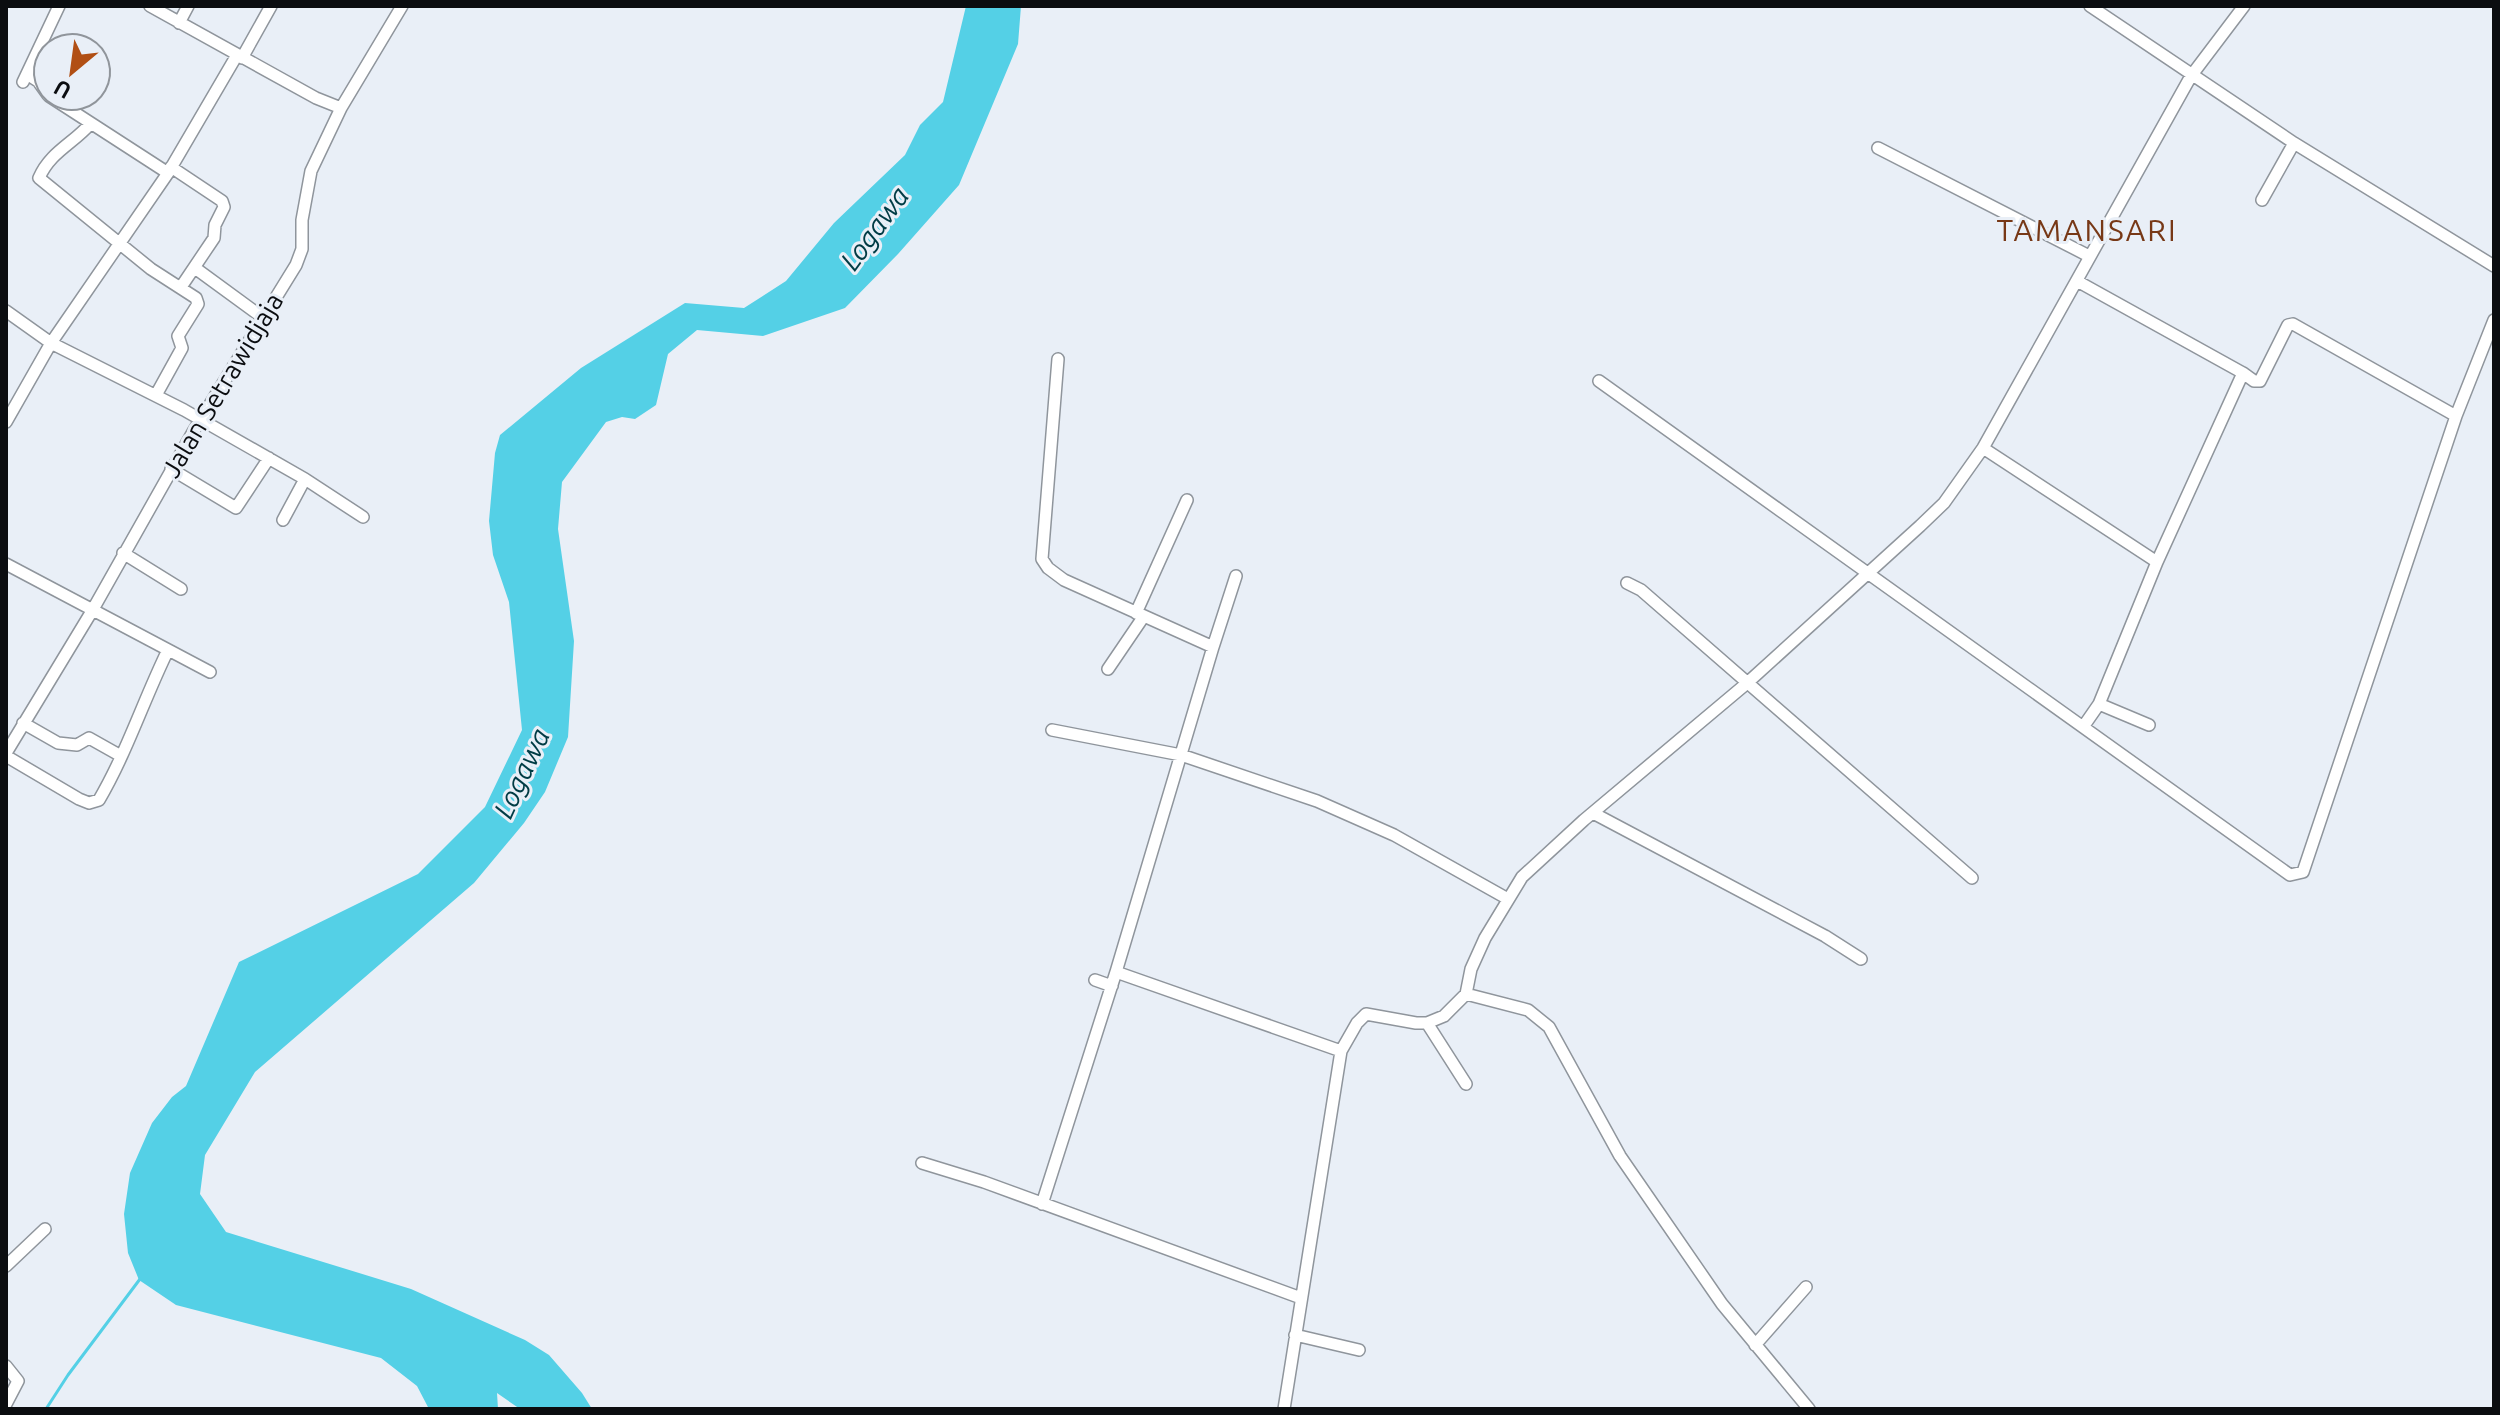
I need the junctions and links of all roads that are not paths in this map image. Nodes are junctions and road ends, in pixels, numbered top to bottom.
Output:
1 (59, 6) edge
2 (150, 6) edge
3 (188, 6) edge
4 (271, 6) edge
5 (2090, 6) edge
6 (2244, 6) edge
7 (397, 8) edge
8 (179, 23) junction
9 (47, 32) edge
10 (240, 56) junction
11 (32, 63) edge
12 (2191, 76) junction
13 (32, 80) edge
14 (341, 108) junction
15 (73, 112) edge
16 (90, 124) junction
17 (2294, 143) junction
18 (1878, 148) dead end
19 (170, 170) junction
20 (2262, 200) dead end
21 (120, 245) junction
22 (2089, 256) junction
23 (2494, 266) edge
24 (195, 268) junction
25 (2077, 281) junction
26 (181, 287) junction
27 (6, 311) edge
28 (262, 317) junction
29 (2494, 320) edge
30 (51, 343) junction
31 (1058, 359) dead end
32 (2243, 373) junction
33 (1599, 381) dead end
34 (156, 395) junction
35 (2456, 416) junction
36 (200, 419) junction
37 (6, 422) edge
38 (1983, 448) junction
39 (269, 458) junction
40 (171, 469) junction
41 (305, 479) junction
42 (1187, 500) dead end
43 (363, 517) dead end
44 (283, 520) dead end
45 (123, 553) junction
46 (2157, 562) junction
47 (6, 564) edge
48 (1870, 573) junction
49 (1236, 576) dead end
50 (1627, 583) dead end
51 (181, 589) dead end
52 (92, 611) junction
53 (1140, 614) junction
54 (1213, 647) junction
55 (168, 650) junction
56 (1108, 669) dead end
57 (210, 672) dead end
58 (1746, 684) junction
59 (2099, 704) junction
60 (23, 723) junction
61 (2149, 725) dead end
62 (2083, 727) junction
63 (1052, 730) dead end
64 (6, 754) edge
65 (1181, 755) junction
66 (121, 756) junction
67 (1593, 813) junction
68 (1972, 878) dead end
69 (1508, 899) junction
70 (1861, 959) dead end
71 (1116, 972) junction
72 (1095, 980) dead end
73 (1112, 986) junction
74 (1466, 994) junction
75 (1427, 1023) junction
76 (1341, 1051) junction
77 (1466, 1084) dead end
78 (922, 1163) dead end
79 (1042, 1204) junction
80 (45, 1229) dead end
81 (6, 1266) edge
82 (1806, 1287) dead end
83 (1301, 1298) junction
84 (1295, 1335) junction
85 (1755, 1345) junction
86 (1359, 1350) dead end
87 (6, 1366) edge
88 (6, 1404) edge
89 (1284, 1409) edge
90 (1809, 1409) edge

1 - 9 street
2 - 8 street
3 - 8 street
4 - 10 street
5 - 12 street
6 - 12 street
7 - 14 street, Jalan Setrawidjaja
8 - 10 street
10 - 14 street
10 - 19 street
11 - 13 street
12 - 17 street
12 - 22 street
14 - 28 street, Jalan Setrawidjaja
15 - 16 street
16 - 19 street
16 - 21 street
17 - 20 street
17 - 23 street
18 - 22 street
19 - 21 street
19 - 24 street
21 - 26 street
21 - 30 street
22 - 25 street
24 - 26 street
24 - 28 street
25 - 32 street
25 - 38 street
26 - 34 street
27 - 30 street
28 - 36 street, Jalan Setrawidjaja
29 - 35 street
30 - 34 street
30 - 37 street
31 - 53 street
32 - 35 street
32 - 46 street
33 - 48 street
34 - 36 street
35 - 62 street
36 - 39 street
36 - 40 street, Jalan Setrawidjaja
38 - 46 street
38 - 48 street
39 - 40 street
39 - 41 street
40 - 45 street, Jalan Setrawidjaja
41 - 43 street
41 - 44 street
42 - 53 street
45 - 51 street
45 - 52 street, Jalan Setrawidjaja
46 - 59 street
47 - 52 street
48 - 58 street
48 - 62 street
49 - 54 street
50 - 58 street
52 - 55 street
52 - 60 street, Jalan Setrawidjaja
53 - 54 street
53 - 56 street
54 - 65 street
55 - 57 street
55 - 66 street
58 - 67 street
58 - 68 street
59 - 61 street
59 - 62 street
60 - 64 street, Jalan Setrawidjaja
60 - 66 street
63 - 65 street
64 - 66 street
65 - 69 street
65 - 71 street
67 - 69 street
67 - 70 street
69 - 74 street
71 - 73 street
71 - 76 street
72 - 73 street
73 - 79 street
74 - 75 street
74 - 85 street
75 - 76 street
75 - 77 street
76 - 83 street
78 - 79 street
79 - 83 street
80 - 81 street
82 - 85 street
83 - 84 street
84 - 86 street
84 - 89 street
85 - 90 street
87 - 88 street

